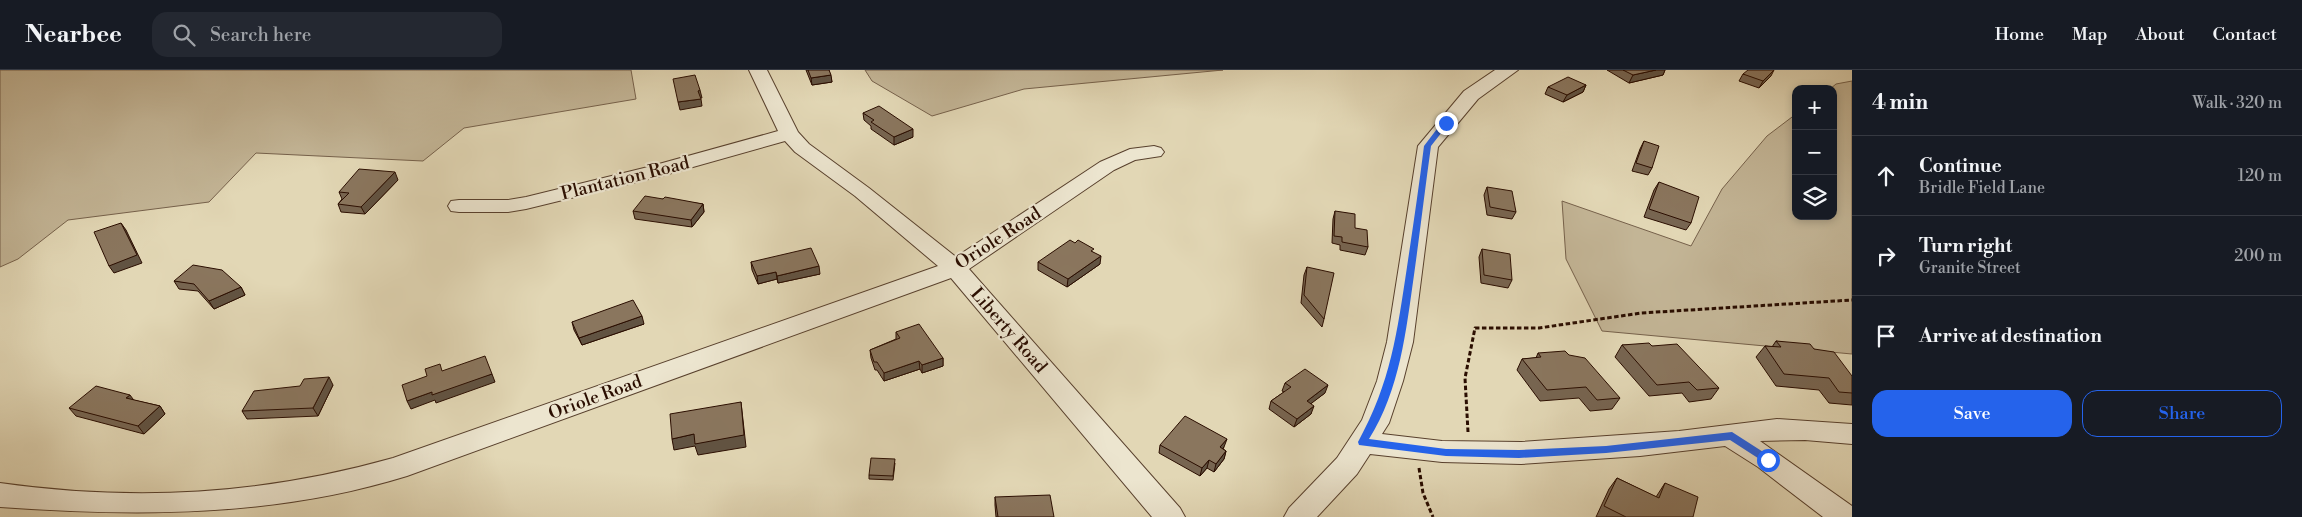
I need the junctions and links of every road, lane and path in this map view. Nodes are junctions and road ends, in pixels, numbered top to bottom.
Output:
1 (758, 70) edge
2 (1509, 70) edge
3 (788, 134) junction
4 (1154, 152) dead end
5 (460, 206) dead end
6 (955, 268) junction
7 (1852, 300) edge
8 (1852, 434) edge
9 (1732, 436) junction
10 (1362, 442) junction
11 (1417, 450) junction
12 (1462, 453) junction
13 (0, 495) edge
14 (1170, 517) edge
15 (1299, 517) edge
16 (1433, 517) edge
17 (1846, 517) edge

1 - 3 street, Liberty Road
2 - 10 street
3 - 5 street, Plantation Road
3 - 6 street, Liberty Road
4 - 6 street, Oriole Road
6 - 13 street, Oriole Road
6 - 14 street, Liberty Road
7 - 12 path
8 - 9 street
9 - 12 street
9 - 17 street
10 - 11 street
10 - 15 street
11 - 12 street
11 - 16 path

